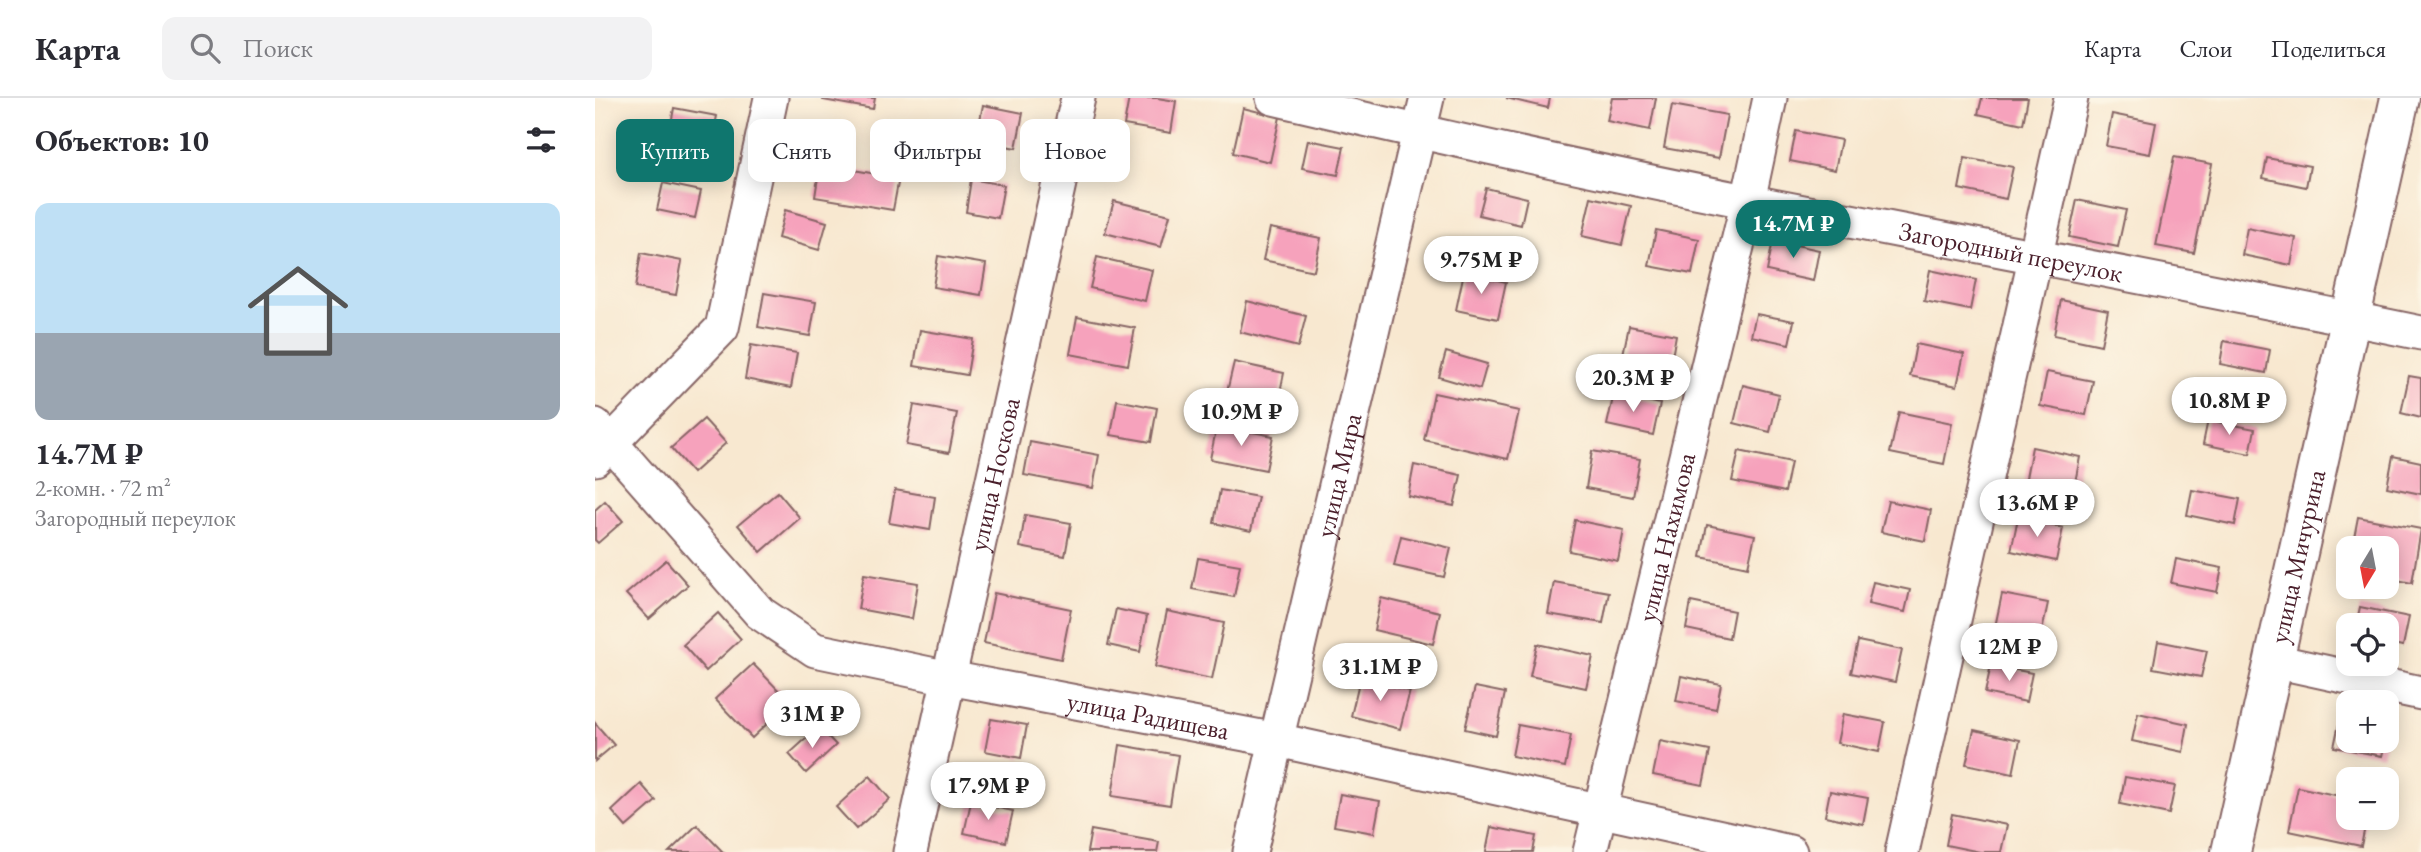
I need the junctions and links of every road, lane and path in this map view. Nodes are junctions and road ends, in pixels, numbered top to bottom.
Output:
1 (771, 98) edge
2 (1078, 98) edge
3 (1273, 98) edge
4 (1427, 98) edge
5 (1770, 98) edge
6 (2071, 98) edge
7 (2400, 98) edge
8 (1419, 132) junction
9 (1748, 201) junction
10 (2036, 255) junction
11 (2350, 318) junction
12 (2421, 333) edge
13 (600, 442) edge
14 (2274, 661) junction
15 (949, 678) junction
16 (2421, 692) edge
17 (1277, 740) junction
18 (1601, 811) junction
19 (911, 852) edge
20 (1250, 852) edge
21 (1590, 852) edge
22 (1790, 852) edge
23 (1902, 852) edge
24 (2231, 852) edge

1 - 13 street
2 - 15 street, улица Носкова
3 - 8 street, Загородный переулок
4 - 8 street, улица Мира
5 - 9 street, улица Нахимова
6 - 10 street
7 - 11 street, улица Мичурина
8 - 9 street, Загородный переулок
8 - 17 street, улица Мира
9 - 10 street, Загородный переулок
9 - 18 street, улица Нахимова
10 - 11 street, Загородный переулок
10 - 23 street
11 - 12 street, Загородный переулок
11 - 14 street, улица Мичурина
13 - 15 street, улица Радищева
14 - 16 street
14 - 24 street, улица Мичурина
15 - 17 street, улица Радищева
15 - 19 street, улица Носкова
17 - 18 street, улица Радищева
17 - 20 street, улица Мира
18 - 21 street, улица Нахимова
18 - 22 street, улица Радищева

